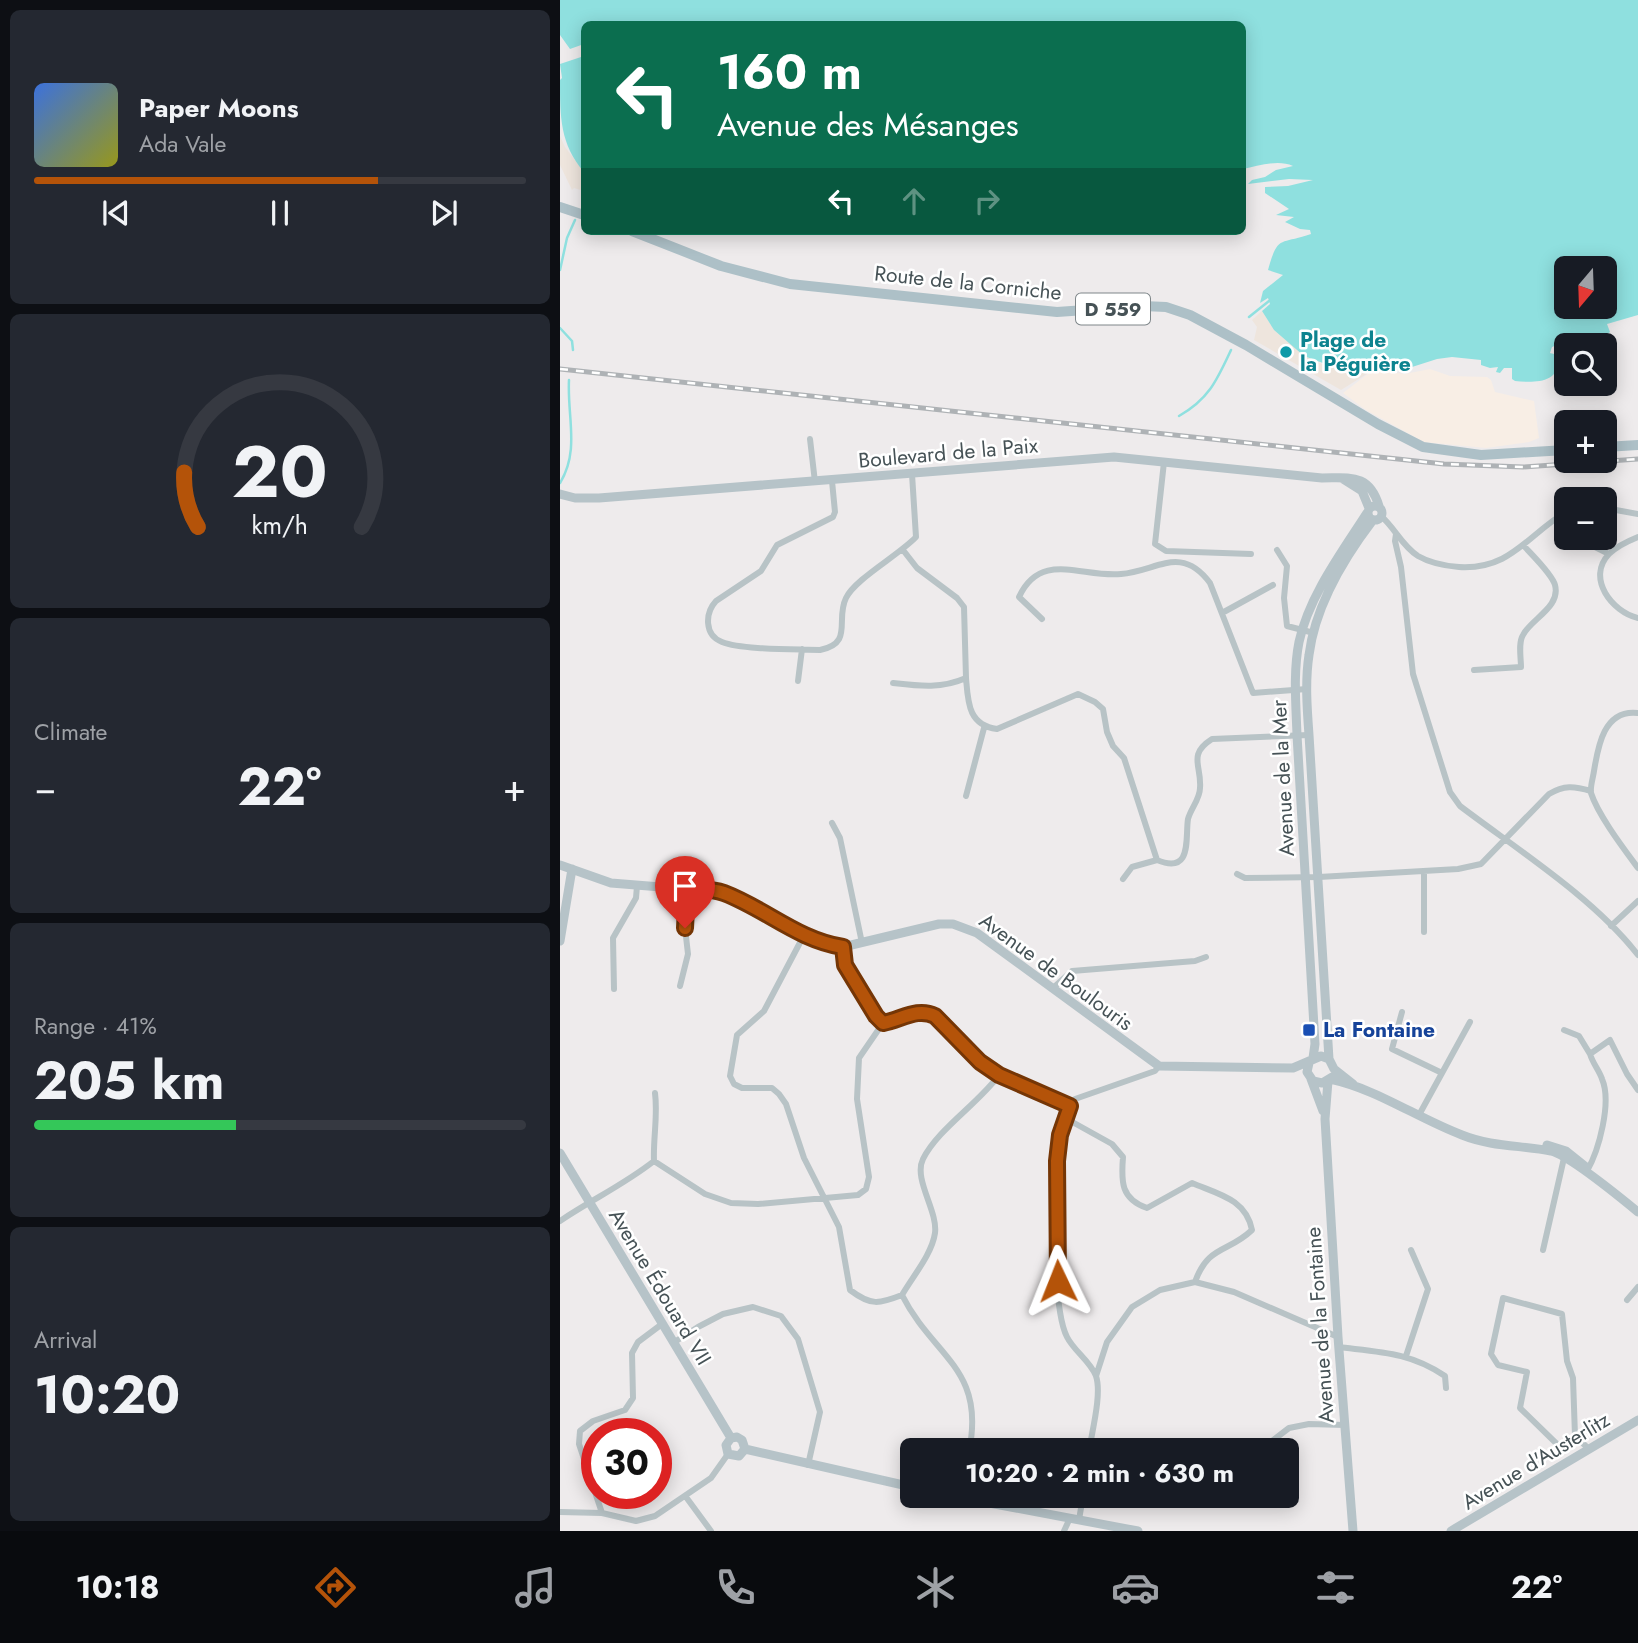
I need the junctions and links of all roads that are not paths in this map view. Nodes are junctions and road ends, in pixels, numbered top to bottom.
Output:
1 (560, 207) edge
2 (581, 214) edge
3 (642, 235) edge
4 (810, 439) dead end
5 (1638, 444) edge
6 (1617, 446) edge
7 (1554, 451) edge
8 (1164, 462) junction
9 (912, 474) junction
10 (832, 481) junction
11 (815, 482) junction
12 (560, 494) edge
13 (1617, 510) edge
14 (1374, 513) junction
15 (1638, 514) edge
16 (1554, 521) edge
17 (1396, 534) junction
18 (1638, 537) edge
19 (1524, 545) junction
20 (903, 550) junction
21 (1277, 550) dead end
22 (1601, 550) edge
23 (1413, 552) junction
24 (1609, 554) junction
25 (1251, 555) dead end
26 (1401, 567) junction
27 (1273, 585) dead end
28 (1222, 613) junction
29 (1638, 618) edge
30 (1042, 619) dead end
31 (1302, 630) junction
32 (1314, 633) junction
33 (802, 649) junction
34 (1474, 670) dead end
35 (966, 678) junction
36 (798, 681) dead end
37 (893, 683) dead end
38 (1296, 689) junction
39 (1307, 689) junction
40 (1638, 713) edge
41 (984, 728) junction
42 (1297, 735) junction
43 (1309, 735) junction
44 (1591, 791) junction
45 (967, 796) dead end
46 (832, 823) dead end
47 (1505, 840) junction
48 (1157, 860) junction
49 (560, 865) edge
50 (1638, 868) edge
51 (572, 869) junction
52 (1424, 872) junction
53 (1237, 874) dead end
54 (1305, 877) junction
55 (1319, 877) junction
56 (1123, 880) dead end
57 (637, 886) junction
58 (687, 888) junction
59 (1638, 901) edge
60 (1611, 926) junction
61 (1424, 932) dead end
62 (804, 935) junction
63 (560, 941) edge
64 (862, 943) junction
65 (843, 947) junction
66 (1638, 955) edge
67 (1206, 957) dead end
68 (680, 986) dead end
69 (1053, 988) junction
70 (614, 989) dead end
71 (1402, 1012) dead end
72 (1470, 1022) dead end
73 (883, 1023) junction
74 (1564, 1030) dead end
75 (1590, 1054) junction
76 (1328, 1059) junction
77 (1311, 1060) junction
78 (1159, 1066) junction
79 (1293, 1068) junction
80 (1334, 1069) junction
81 (1442, 1073) junction
82 (999, 1075) junction
83 (1309, 1077) junction
84 (1329, 1080) junction
85 (1353, 1084) junction
86 (1638, 1090) edge
87 (655, 1093) dead end
88 (1070, 1106) junction
89 (1419, 1115) junction
90 (1325, 1116) junction
91 (1067, 1119) junction
92 (1475, 1140) junction
93 (560, 1153) edge
94 (1564, 1158) junction
95 (654, 1161) junction
96 (1587, 1171) junction
97 (827, 1199) junction
98 (588, 1202) junction
99 (1638, 1212) edge
100 (560, 1222) edge
101 (1410, 1250) dead end
102 (1544, 1250) dead end
103 (1195, 1282) junction
104 (1638, 1287) edge
105 (902, 1295) junction
106 (1628, 1300) dead end
107 (662, 1324) junction
108 (1338, 1342) junction
109 (673, 1343) junction
110 (1406, 1356) junction
111 (1096, 1376) junction
112 (1446, 1388) dead end
113 (1638, 1420) edge
114 (1345, 1425) junction
115 (1575, 1436) junction
116 (731, 1438) junction
117 (970, 1438) edge
118 (1091, 1438) edge
119 (1276, 1438) edge
120 (745, 1449) junction
121 (1589, 1449) junction
122 (728, 1454) junction
123 (808, 1465) junction
124 (900, 1485) edge
125 (686, 1497) junction
126 (1016, 1508) edge
127 (1079, 1508) edge
128 (560, 1513) edge
129 (602, 1513) junction
130 (1075, 1519) junction
131 (711, 1531) edge
132 (1065, 1531) edge
133 (1138, 1531) edge
134 (1353, 1531) edge
135 (1451, 1531) edge

1 - 2 main road
3 - 7 main road, Route de la Corniche / D 559
4 - 11 street
5 - 6 main road
8 - 9 street, Boulevard de la Paix
8 - 14 street, Boulevard de la Paix
8 - 25 street
9 - 10 street, Boulevard de la Paix
9 - 20 street
10 - 11 street, Boulevard de la Paix
10 - 33 street
11 - 12 street, Boulevard de la Paix
13 - 15 street
14 - 17 street
14 - 31 street, Avenue de la Mer
14 - 32 street, Avenue de la Mer
16 - 19 street
17 - 23 street
17 - 26 street
18 - 24 street
19 - 23 street
19 - 34 street
20 - 33 street
20 - 35 street
21 - 31 street
22 - 24 street
23 - 26 street
24 - 29 street
26 - 47 street
27 - 28 street
28 - 30 street
28 - 38 street
31 - 32 street
31 - 38 street, Avenue de la Mer
32 - 39 street, Avenue de la Mer
33 - 36 street
35 - 37 street
35 - 41 street
38 - 39 street
38 - 42 street, Avenue de la Mer
39 - 43 street, Avenue de la Mer
40 - 44 street
41 - 45 street
41 - 48 street
42 - 43 street
42 - 48 street
42 - 54 street, Avenue de la Mer
43 - 55 street, Avenue de la Mer
44 - 47 street
44 - 50 street
46 - 64 street
47 - 52 street
47 - 60 street
48 - 56 street
49 - 51 street, Avenue de Boulouris
51 - 57 street, Avenue de Boulouris
51 - 63 street
52 - 55 street
52 - 61 street
53 - 54 street
54 - 55 street
54 - 77 street, Avenue de la Mer
55 - 76 street, Avenue de la Mer
57 - 58 street, Avenue de Boulouris
57 - 70 street
58 - 62 street, Avenue de Boulouris
58 - 68 street
59 - 60 street
60 - 66 street
62 - 65 street, Avenue de Boulouris
62 - 97 street
64 - 65 street, Avenue de Boulouris
64 - 69 street, Avenue de Boulouris
65 - 73 street
67 - 69 street
69 - 78 street, Avenue de Boulouris
71 - 81 street
72 - 81 street
73 - 82 street
73 - 97 street
74 - 75 street
75 - 86 street
75 - 96 street
76 - 77 street
76 - 80 street
77 - 79 street
77 - 83 street
78 - 79 street
78 - 88 street
79 - 83 street
80 - 84 street
80 - 85 street
81 - 89 street
82 - 88 street
82 - 105 street
83 - 84 street
83 - 90 street, Avenue de la Fontaine
84 - 85 street
84 - 90 street, Avenue de la Fontaine
85 - 89 street
87 - 95 street
88 - 91 street
89 - 92 street
90 - 108 street, Avenue de la Fontaine
91 - 103 street
91 - 111 street
92 - 94 street
92 - 96 street
93 - 98 street, Avenue Édouard VII
94 - 96 street
94 - 102 street
95 - 97 street
95 - 98 street
96 - 99 street
97 - 105 street
98 - 100 street
98 - 107 street, Avenue Édouard VII
101 - 110 street
103 - 108 street
103 - 111 street
104 - 106 street
105 - 117 street
107 - 109 street, Avenue Édouard VII
107 - 129 street
108 - 110 street
108 - 114 street, Avenue de la Fontaine
109 - 116 street, Avenue Édouard VII
109 - 123 street
110 - 112 street
111 - 118 street
113 - 121 street, Avenue d'Austerlitz
114 - 119 street
114 - 134 street, Avenue de la Fontaine
115 - 115 street
115 - 121 street
116 - 120 street, Avenue Édouard VII
116 - 122 street
120 - 122 street
120 - 123 street, Avenue Édouard VII
121 - 135 street, Avenue d'Austerlitz
122 - 125 street
123 - 124 street, Avenue Édouard VII
125 - 129 street
125 - 131 street
126 - 130 street
127 - 130 street
128 - 129 street
130 - 132 street
130 - 133 street

